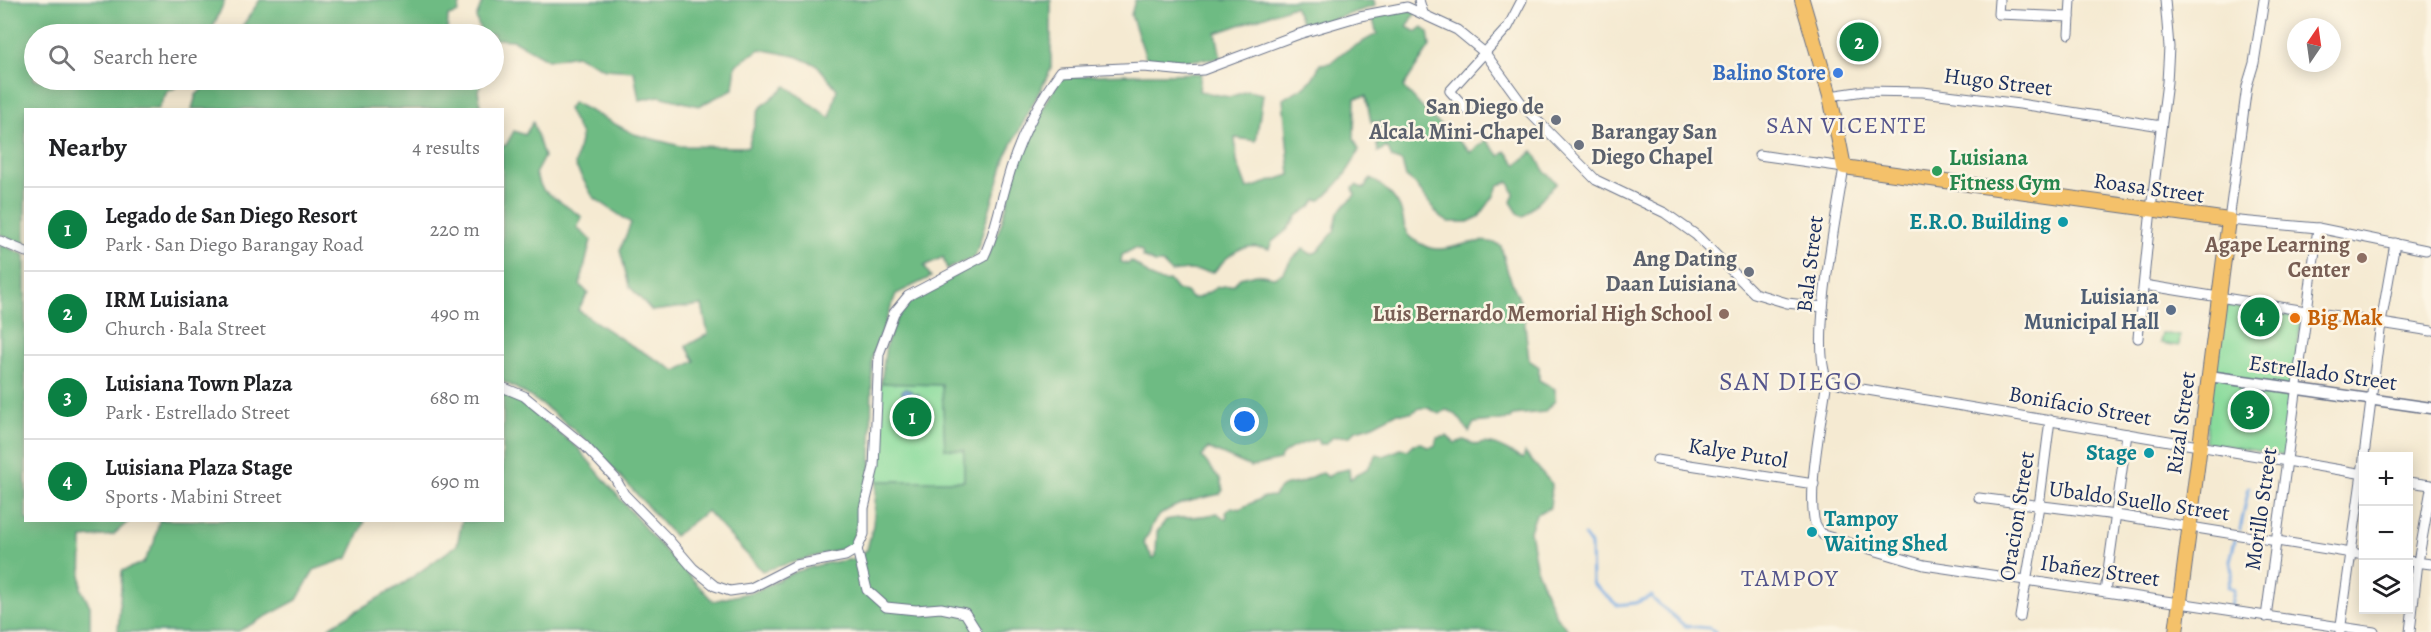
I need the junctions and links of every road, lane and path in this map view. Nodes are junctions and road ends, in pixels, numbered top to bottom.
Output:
1 (1419, 0) edge
2 (1522, 0) edge
3 (1802, 0) edge
4 (1999, 0) edge
5 (2071, 0) edge
6 (2164, 0) edge
7 (2264, 2) edge
8 (1423, 13) junction
9 (2070, 17) junction
10 (2069, 34) dead end
11 (1485, 53) junction
12 (1830, 96) junction
13 (1468, 111) dead end
14 (2161, 126) junction
15 (1759, 155) dead end
16 (1844, 167) junction
17 (2151, 209) junction
18 (2229, 220) junction
19 (2318, 228) junction
20 (0, 241) edge
21 (2396, 243) junction
22 (2426, 250) dead end
23 (24, 251) edge
24 (2144, 285) junction
25 (2218, 297) junction
26 (1823, 307) junction
27 (2305, 312) junction
28 (2381, 323) junction
29 (2431, 331) edge
30 (2138, 338) dead end
31 (2209, 376) junction
32 (1827, 380) junction
33 (504, 388) edge
34 (2298, 388) junction
35 (2372, 399) junction
36 (2431, 408) edge
37 (2050, 420) junction
38 (2127, 434) junction
39 (2200, 445) junction
40 (2365, 452) edge
41 (1657, 460) dead end
42 (2288, 460) junction
43 (2359, 473) edge
44 (2413, 483) edge
45 (1814, 484) junction
46 (2431, 487) edge
47 (2359, 496) edge
48 (1979, 498) dead end
49 (2039, 506) junction
50 (2116, 515) junction
51 (2189, 526) junction
52 (1823, 535) joint
53 (2276, 541) junction
54 (857, 549) junction
55 (2351, 554) junction
56 (2359, 555) edge
57 (2414, 561) edge
58 (2431, 564) edge
59 (2027, 581) junction
60 (2105, 592) junction
61 (2180, 603) junction
62 (2266, 616) junction
63 (2020, 617) dead end
64 (2341, 630) edge
65 (977, 632) edge
66 (2176, 632) edge
67 (2374, 632) edge
68 (2410, 632) edge

1 - 8 street
2 - 11 street
3 - 12 main road, Bala Street
4 - 9 street
5 - 9 street
6 - 14 street
7 - 18 street
8 - 11 street
8 - 54 street
9 - 10 street
11 - 13 street
11 - 26 street
12 - 14 street, Hugo Street
12 - 16 main road, Bala Street
14 - 17 street
15 - 16 street, Roasa Street
16 - 17 main road, Roasa Street
16 - 26 street, Bala Street
17 - 18 main road, Roasa Street
17 - 24 street
18 - 19 street, Roasa Street
18 - 25 main road, Rizal Street
19 - 21 street, Roasa Street
19 - 27 street, Morillo Street
20 - 23 street
21 - 22 street, Roasa Street
21 - 28 street
24 - 25 street
24 - 30 street
25 - 27 street
25 - 31 main road, Rizal Street
26 - 32 street, Bala Street
27 - 28 street
27 - 34 street, Morillo Street
28 - 29 street
28 - 35 street
31 - 34 street, Estrellado Street
31 - 39 main road, Rizal Street
32 - 37 street, Bonifacio Street
32 - 45 street, Bala Street
33 - 54 street
34 - 35 street, Estrellado Street
34 - 42 street, Morillo Street
35 - 36 street, Estrellado Street
35 - 40 street
37 - 38 street, Bonifacio Street
37 - 49 street, Oracion Street
38 - 39 street, Bonifacio Street
38 - 50 street
39 - 42 street, Bonifacio Street
39 - 51 main road, Rizal Street
41 - 45 street, Kalye Putol
42 - 43 street, Bonifacio Street
42 - 53 street, Morillo Street
44 - 46 street
45 - 52 street, Bala Street
46 - 57 street
47 - 55 street
48 - 49 street, Ubaldo Suello Street
49 - 50 street, Ubaldo Suello Street
49 - 59 street, Oracion Street
50 - 51 street, Ubaldo Suello Street
50 - 60 street
51 - 53 street, Ubaldo Suello Street
51 - 61 main road, Rizal Street
52 - 59 street, Ibañez Street
53 - 55 street, Ubaldo Suello Street
53 - 62 street, Morillo Street
54 - 65 street
55 - 56 street, Ubaldo Suello Street
55 - 64 street
57 - 58 street
57 - 68 street
59 - 60 street, Ibañez Street
59 - 63 street, Oracion Street
60 - 61 street, Ibañez Street
61 - 62 street, Ibañez Street
61 - 66 main road, Rizal Street
62 - 64 street, Ibañez Street
64 - 67 street, Ibañez Street

